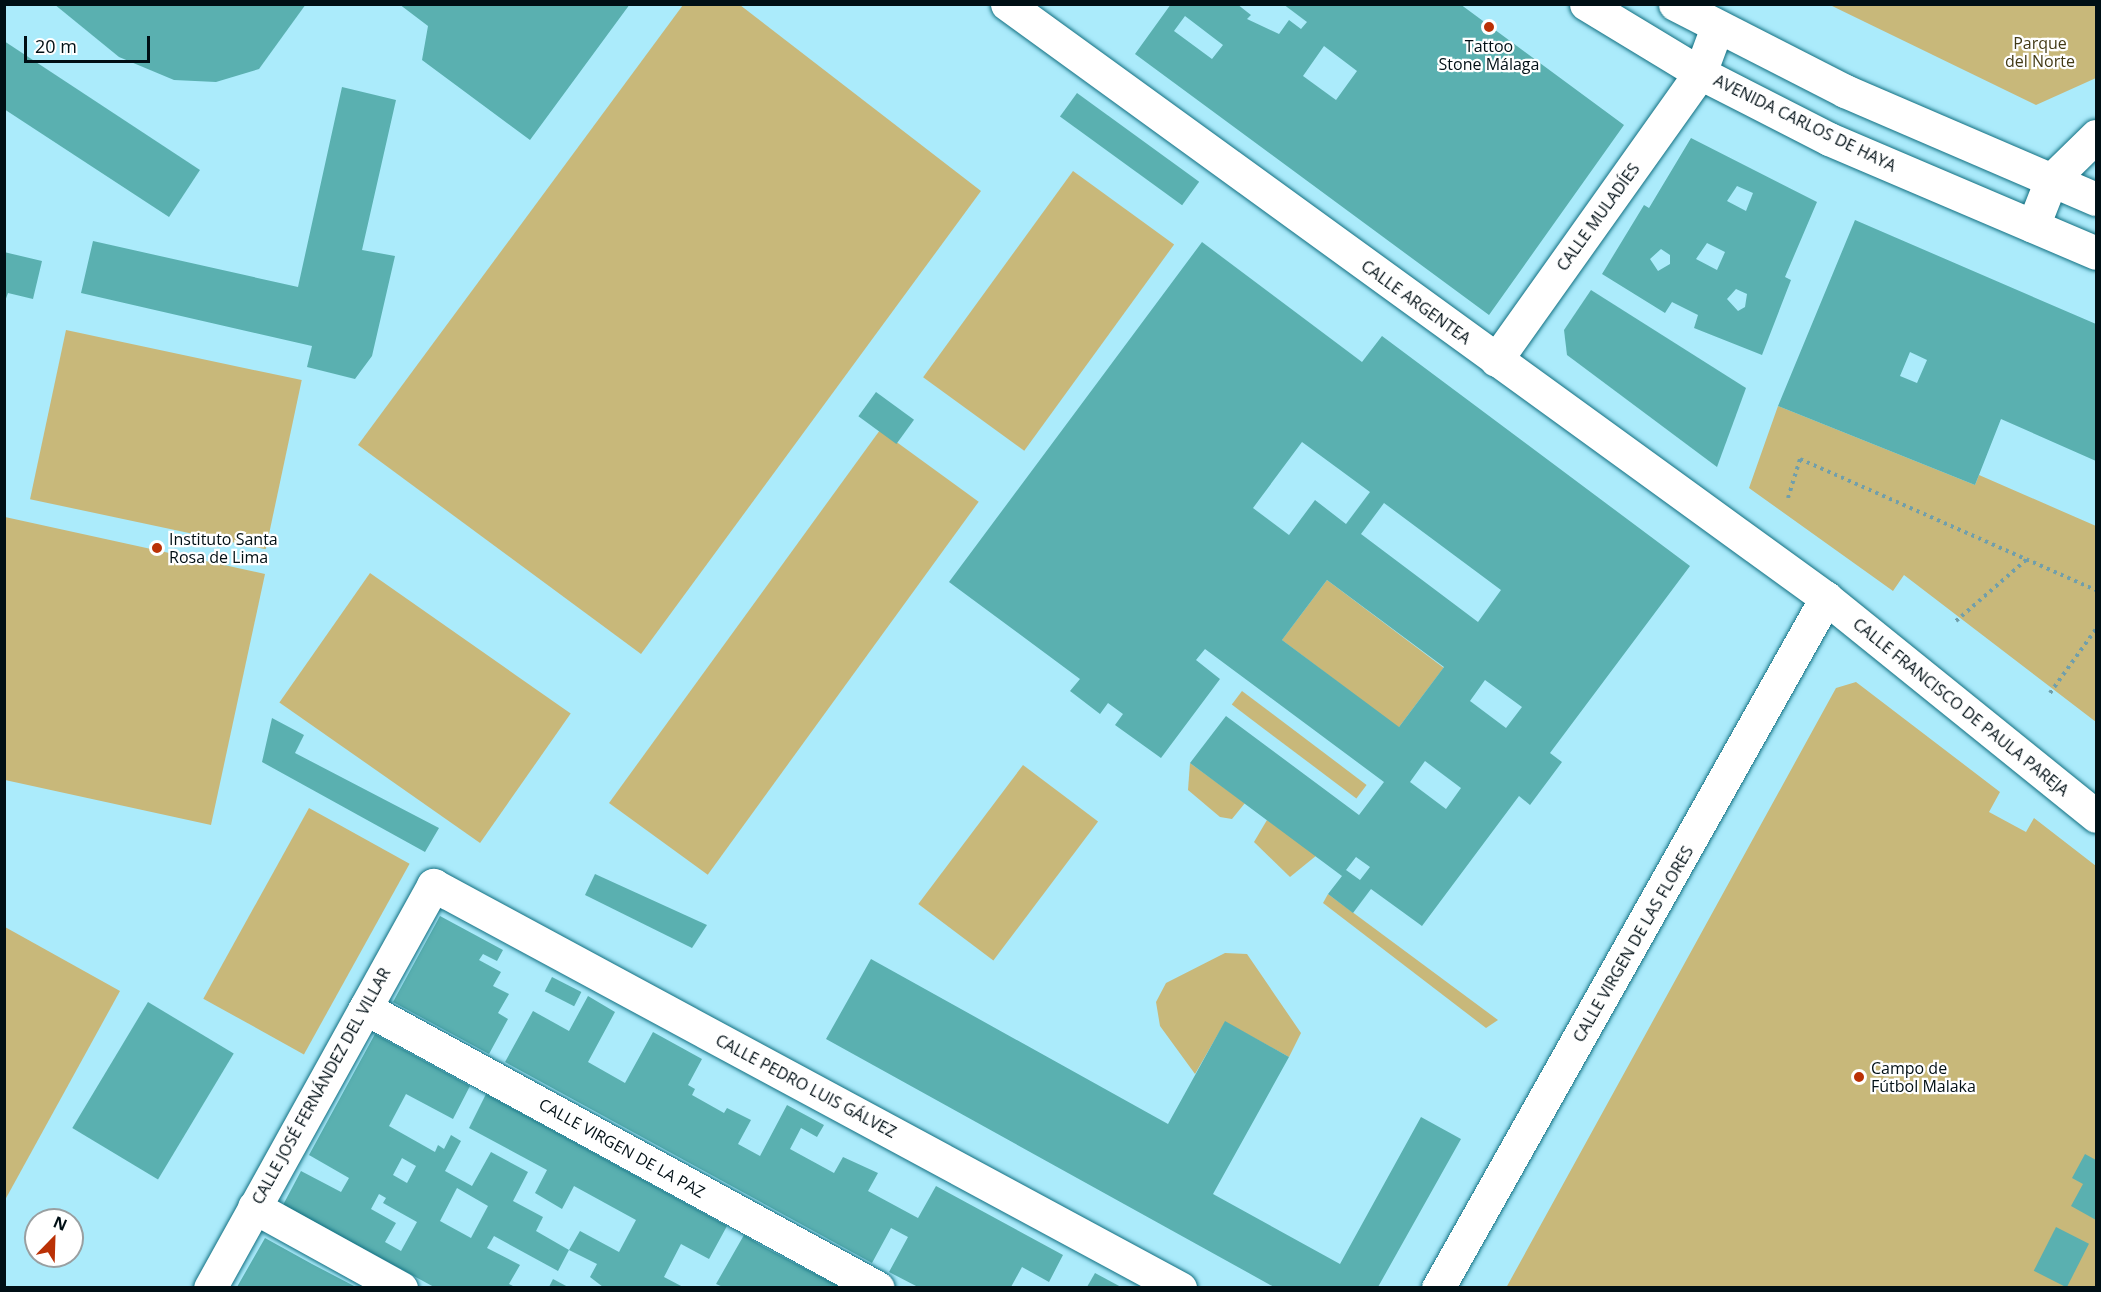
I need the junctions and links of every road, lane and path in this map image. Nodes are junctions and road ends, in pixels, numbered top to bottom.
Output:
1 (1007, 4) edge
2 (1586, 4) edge
3 (1675, 4) edge
4 (1717, 27) junction
5 (1700, 73) junction
6 (2097, 136) edge
7 (2051, 180) junction
8 (2097, 199) edge
9 (2032, 226) junction
10 (2097, 254) edge
11 (1496, 360) junction
12 (1788, 498) dead end
13 (2026, 559) junction
14 (2097, 590) edge
15 (1826, 598) junction
16 (1956, 621) dead end
17 (2097, 629) edge
18 (2050, 693) dead end
19 (2097, 816) edge
20 (433, 885) joint
21 (365, 1008) junction
22 (254, 1207) junction
23 (210, 1287) edge
24 (400, 1287) edge
25 (878, 1287) edge
26 (1180, 1287) edge
27 (1438, 1287) edge

1 - 11 street, CALLE ARGENTEA
2 - 5 street, AVENIDA CARLOS DE HAYA
3 - 4 street
4 - 5 street, CALLE MULADÍES
4 - 7 street
5 - 9 street, AVENIDA CARLOS DE HAYA
5 - 11 street, CALLE MULADÍES
6 - 7 street
7 - 8 street
7 - 9 street
9 - 10 street, AVENIDA CARLOS DE HAYA
11 - 15 street, CALLE ARGENTEA
12 - 13 path
13 - 14 path
13 - 16 path
15 - 19 street, CALLE FRANCISCO DE PAULA PAREJA
15 - 27 street, CALLE VIRGEN DE LAS FLORES
17 - 18 path
20 - 21 street, CALLE JOSÉ FERNÁNDEZ DEL VILLAR
20 - 26 street, CALLE PEDRO LUIS GÁLVEZ
21 - 22 street, CALLE JOSÉ FERNÁNDEZ DEL VILLAR
21 - 25 street, CALLE VIRGEN DE LA PAZ
22 - 23 street, CALLE JOSÉ FERNÁNDEZ DEL VILLAR
22 - 24 street

